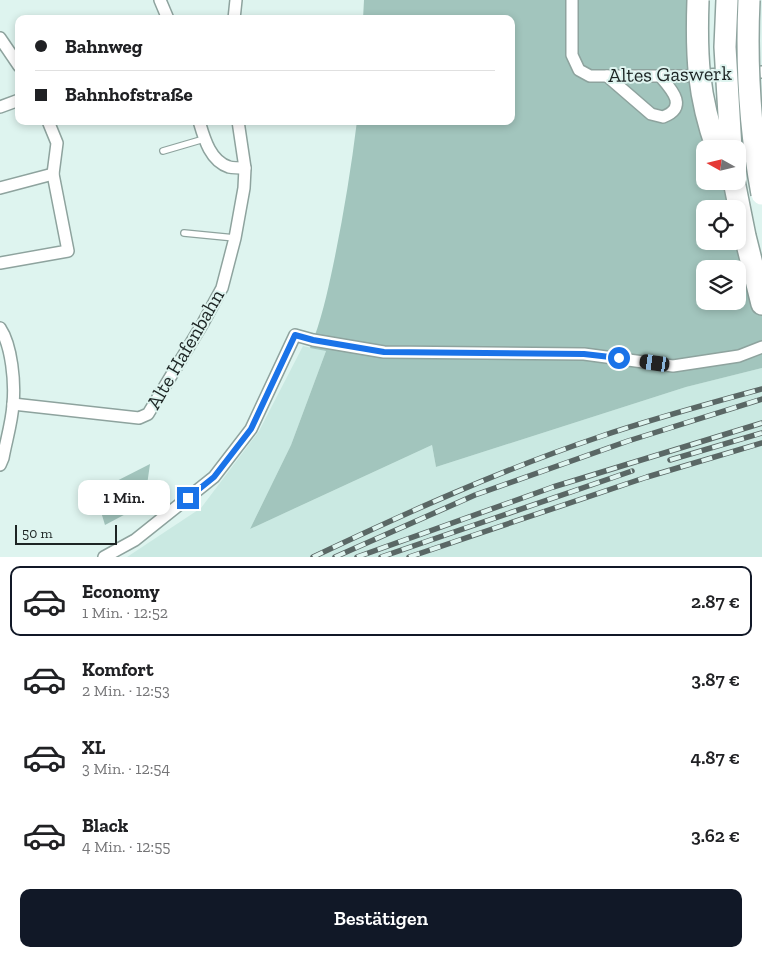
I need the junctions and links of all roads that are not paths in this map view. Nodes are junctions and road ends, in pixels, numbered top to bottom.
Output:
1 (160, 0) edge
2 (236, 0) edge
3 (572, 0) edge
4 (698, 0) edge
5 (727, 0) edge
6 (749, 0) edge
7 (166, 15) edge
8 (234, 15) edge
9 (0, 38) edge
10 (15, 60) edge
11 (762, 72) edge
12 (607, 76) junction
13 (660, 76) junction
14 (15, 101) edge
15 (0, 106) edge
16 (50, 125) edge
17 (200, 125) edge
18 (239, 125) edge
19 (204, 139) junction
20 (714, 140) edge
21 (730, 140) edge
22 (163, 152) dead end
23 (245, 168) junction
24 (53, 174) junction
25 (0, 188) edge
26 (736, 190) edge
27 (762, 194) edge
28 (184, 233) dead end
29 (235, 238) junction
30 (0, 263) edge
31 (762, 304) edge
32 (0, 328) edge
33 (762, 347) edge
34 (13, 404) junction
35 (0, 465) edge
36 (104, 557) edge

1 - 7 street
2 - 8 street
3 - 12 street, Altes Gaswerk
4 - 20 highway, bridge
5 - 21 highway, bridge
6 - 27 highway, bridge
9 - 10 street
11 - 13 street, Altes Gaswerk
12 - 13 street, Altes Gaswerk
12 - 13 street
14 - 15 street
16 - 24 street
17 - 19 street
18 - 23 street, Alte Hafenbahn
19 - 22 lane
19 - 23 street
23 - 29 street, Alte Hafenbahn
24 - 25 street
24 - 30 street
26 - 31 highway
28 - 29 lane
29 - 34 street, Alte Hafenbahn
32 - 34 street
33 - 36 street
34 - 35 street

